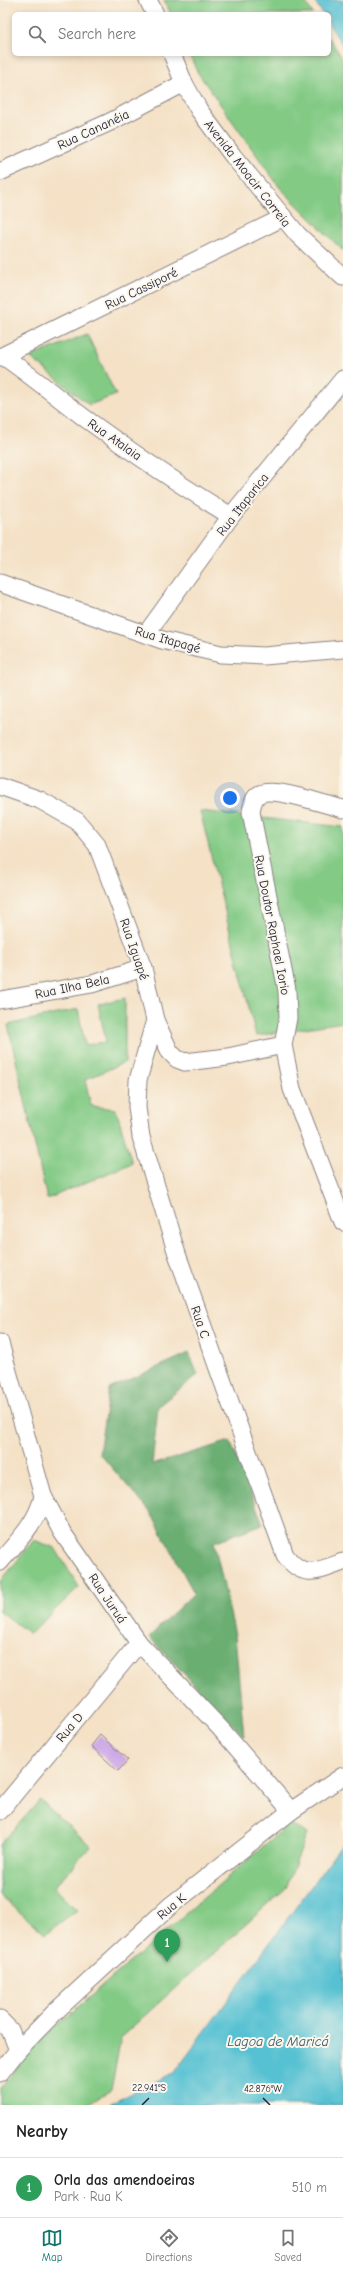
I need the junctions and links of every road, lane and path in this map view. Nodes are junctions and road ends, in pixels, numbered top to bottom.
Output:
1 (148, 0) edge
2 (154, 12) edge
3 (173, 56) edge
4 (184, 83) junction
5 (0, 172) edge
6 (282, 218) junction
7 (343, 277) edge
8 (2, 356) edge
9 (343, 379) edge
10 (231, 516) junction
11 (0, 583) edge
12 (146, 634) junction
13 (343, 649) edge
14 (0, 786) edge
15 (343, 809) edge
16 (143, 968) junction
17 (0, 1000) edge
18 (154, 1020) junction
19 (283, 1044) junction
20 (343, 1222) edge
21 (0, 1343) edge
22 (43, 1496) junction
23 (27, 1530) junction
24 (62, 1532) junction
25 (0, 1562) edge
26 (343, 1562) edge
27 (139, 1643) junction
28 (343, 1776) edge
29 (0, 1811) edge
30 (291, 1811) junction
31 (0, 2020) edge
32 (18, 2050) junction
33 (0, 2073) edge

1 - 2 street
3 - 4 street, Avenida Moacir Correia
4 - 5 street, Rua Cananéia
4 - 6 street, Avenida Moacir Correia
6 - 7 street, Avenida Moacir Correia
6 - 8 street, Rua Cassiporé
8 - 10 street, Rua Atalaia
9 - 10 street, Rua Itaparica
10 - 12 street, Rua Itaparica
11 - 12 street, Rua Itapagé
12 - 13 street, Rua Itapagé
14 - 16 street, Rua Iguapé
15 - 19 street, Rua Doutor Raphael Iorio
16 - 17 street, Rua Ilha Bela
16 - 18 street, Rua Iguapé
18 - 19 street, Rua Iguapé
18 - 26 street, Rua C
19 - 20 street, Rua Doutor Raphael Iorio
21 - 22 street, Rua Juruá
22 - 23 street
22 - 24 street, Rua Juruá
23 - 24 street
23 - 25 street
24 - 27 street, Rua Juruá
27 - 29 street, Rua D
27 - 30 street, Rua Juruá
28 - 30 street, Rua K
30 - 32 street, Rua K
31 - 32 street
32 - 33 street, Rua K

